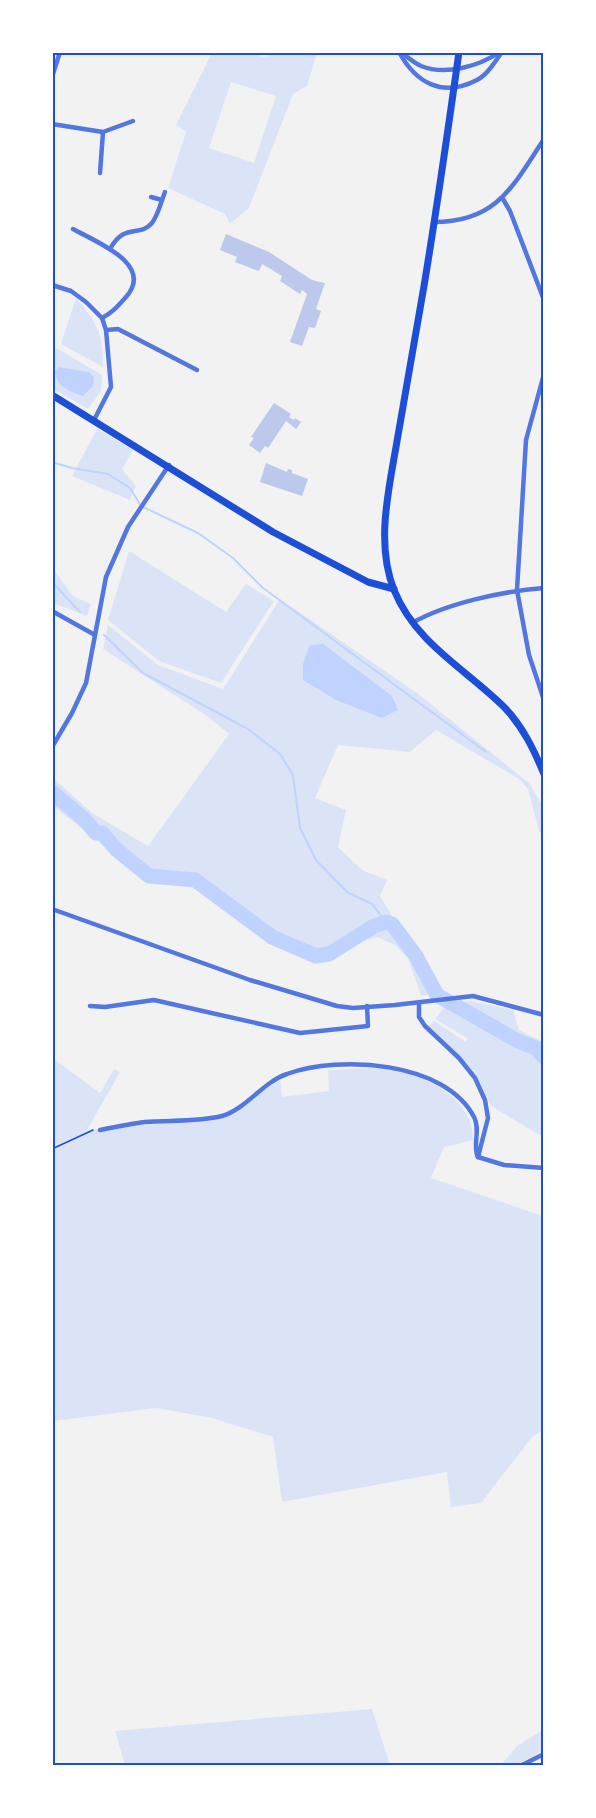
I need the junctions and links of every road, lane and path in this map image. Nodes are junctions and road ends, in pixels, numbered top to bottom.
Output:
1 (60, 52) edge
2 (400, 52) edge
3 (459, 52) edge
4 (501, 52) edge
5 (457, 68) junction
6 (52, 77) edge
7 (453, 87) junction
8 (133, 121) dead end
9 (52, 124) edge
10 (103, 132) junction
11 (543, 139) edge
12 (100, 173) dead end
13 (165, 192) dead end
14 (152, 197) dead end
15 (502, 199) junction
16 (162, 200) junction
17 (434, 222) junction
18 (73, 229) dead end
19 (110, 249) junction
20 (52, 285) edge
21 (543, 300) edge
22 (102, 318) junction
23 (106, 330) junction
24 (197, 370) dead end
25 (543, 374) edge
26 (52, 395) edge
27 (94, 420) junction
28 (169, 465) junction
29 (543, 588) edge
30 (394, 589) junction
31 (517, 590) junction
32 (52, 611) edge
33 (412, 623) junction
34 (95, 635) junction
35 (543, 700) edge
36 (52, 747) edge
37 (543, 774) edge
38 (52, 909) edge
39 (419, 1003) junction
40 (90, 1006) dead end
41 (367, 1006) junction
42 (543, 1015) edge
43 (100, 1130) joint
44 (52, 1149) edge
45 (478, 1157) junction
46 (543, 1168) edge
47 (543, 1754) edge
48 (520, 1766) edge

1 - 6 street
2 - 5 street
2 - 7 street
3 - 5 main road
4 - 5 street
4 - 7 street
5 - 7 main road
7 - 17 main road
8 - 10 street
9 - 10 street
10 - 12 street
11 - 15 street
13 - 16 street
14 - 16 street
15 - 17 street
15 - 21 street
16 - 19 street
17 - 30 main road
18 - 19 street
19 - 22 street
20 - 22 street
22 - 23 street
23 - 24 street
23 - 27 street
25 - 31 street
26 - 27 main road
27 - 28 main road
28 - 30 main road
28 - 34 street
29 - 31 street
30 - 33 main road
31 - 33 street
31 - 35 street
32 - 34 street
33 - 37 main road
34 - 36 street
38 - 41 street
39 - 41 street
39 - 42 street
39 - 45 street
40 - 41 street
43 - 44 path
43 - 45 street
45 - 46 street
47 - 48 street

